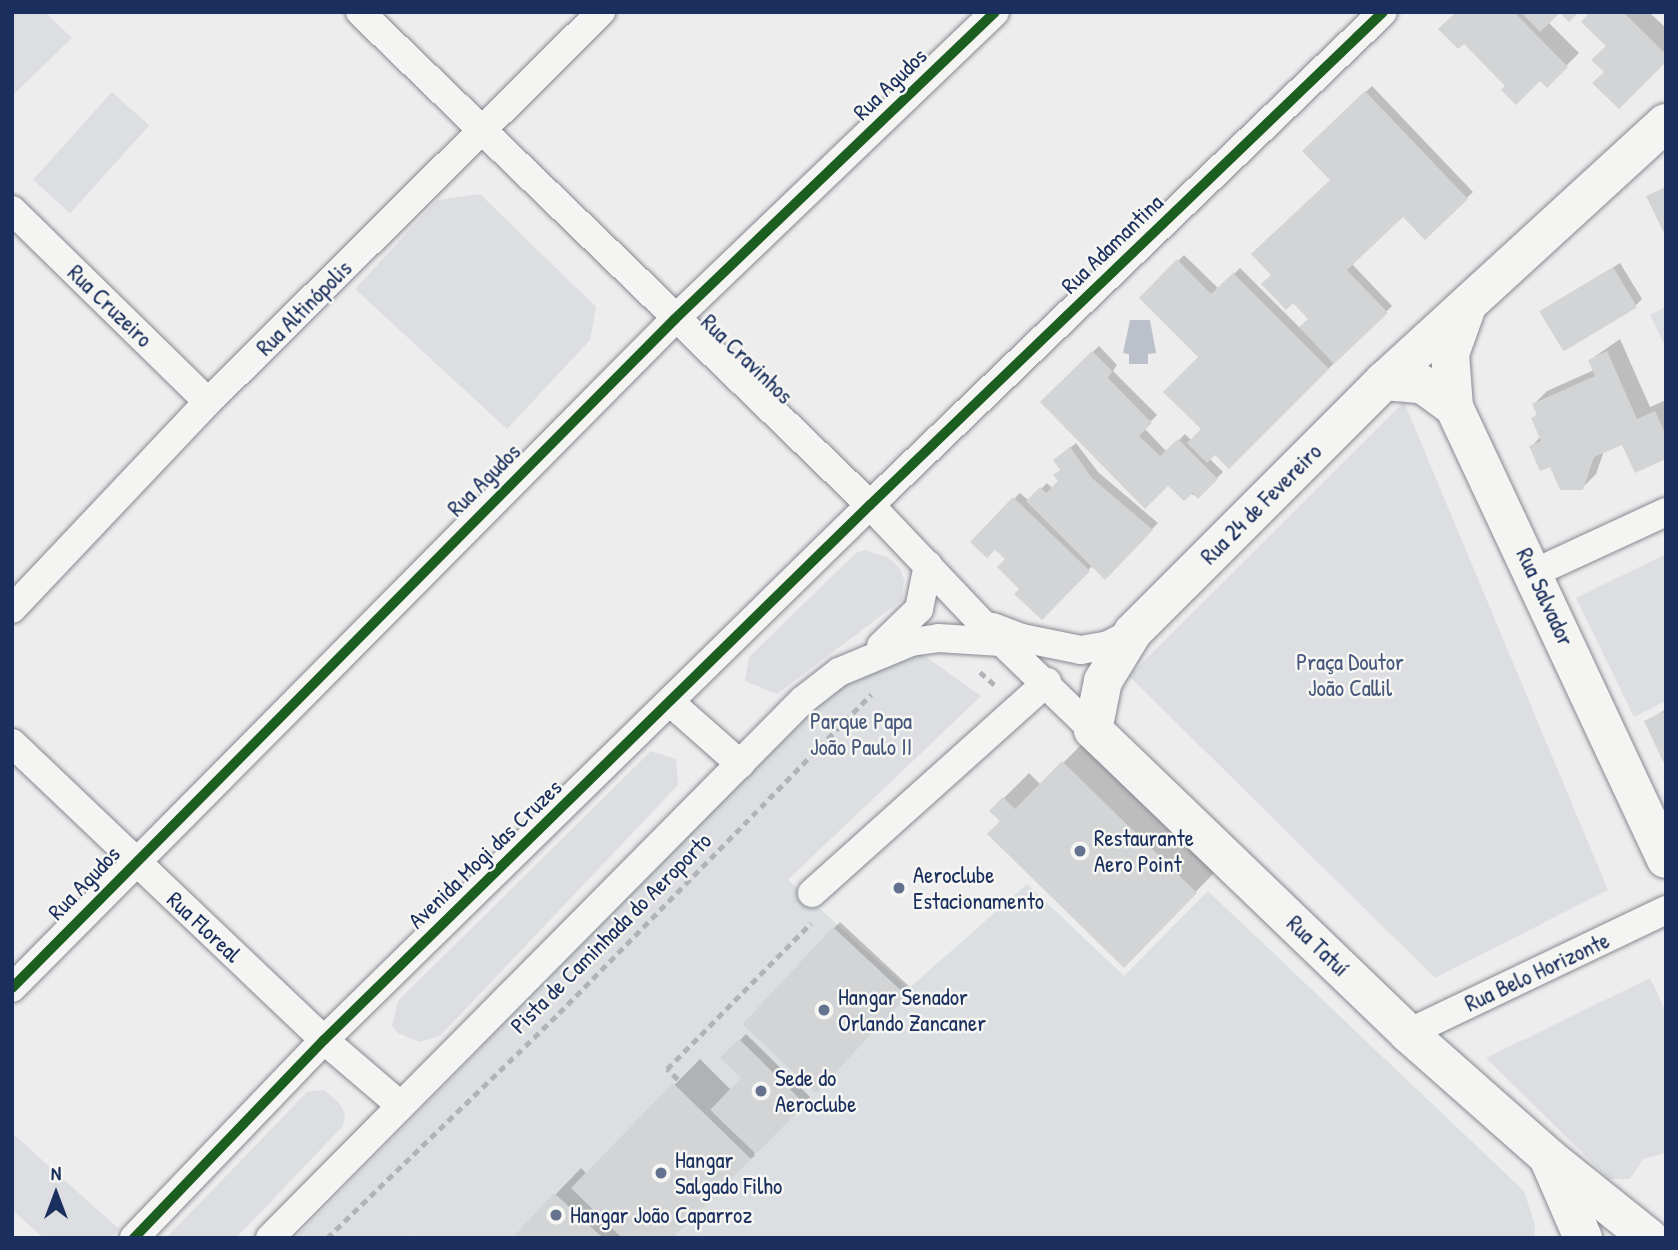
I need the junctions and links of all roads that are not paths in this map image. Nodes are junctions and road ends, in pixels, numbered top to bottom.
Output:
1 (360, 12) edge
2 (601, 12) edge
3 (996, 12) edge
4 (1383, 12) edge
5 (1666, 122) edge
6 (482, 133) junction
7 (12, 210) edge
8 (1469, 304) junction
9 (675, 319) junction
10 (1384, 381) junction
11 (208, 402) junction
12 (1454, 407) junction
13 (870, 505) junction
14 (1666, 512) edge
15 (928, 565) junction
16 (1534, 573) junction
17 (12, 609) edge
18 (981, 622) junction
19 (1133, 632) junction
20 (1001, 642) junction
21 (868, 657) junction
22 (1047, 682) junction
23 (670, 702) junction
24 (1093, 730) junction
25 (12, 743) edge
26 (740, 764) junction
27 (1666, 859) edge
28 (134, 861) junction
29 (818, 888) road end
30 (1666, 910) edge
31 (12, 988) edge
32 (1408, 1033) junction
33 (324, 1040) junction
34 (401, 1106) junction
35 (1548, 1157) junction
36 (1650, 1232) edge
37 (135, 1238) edge
38 (270, 1238) edge
39 (1583, 1238) edge

1 - 6 street, Rua Cravinhos
2 - 6 street, Rua Altinópolis
3 - 9 street, Rua Agudos
4 - 13 street, Rua Adamantina
5 - 8 main road, Rua 24 de Fevereiro
6 - 9 street, Rua Cravinhos
6 - 11 street, Rua Altinópolis
7 - 11 street, Rua Cruzeiro
8 - 10 main road, Rua 24 de Fevereiro
8 - 12 main road, Rua 24 de Fevereiro
9 - 13 street, Rua Cravinhos
9 - 28 street, Rua Agudos
10 - 12 main road, Rua Salvador
10 - 19 main road, Rua 24 de Fevereiro
11 - 17 street, Rua Altinópolis
12 - 16 main road, Rua Salvador
13 - 15 street, Rua Cravinhos
13 - 23 street, Avenida Mogi das Cruzes
14 - 16 street
15 - 18 street, Rua Cravinhos
15 - 21 street
16 - 27 main road, Rua Salvador
18 - 19 street, Rua Cravinhos
18 - 20 street, Rua Cravinhos
19 - 24 main road, Rua 24 de Fevereiro
20 - 21 street
20 - 22 street, Rua Cravinhos
21 - 26 street
22 - 24 street, Rua Cravinhos
22 - 29 street
23 - 26 street
23 - 33 street, Avenida Mogi das Cruzes
24 - 32 main road, Rua Tatuí
25 - 28 street, Rua Floreal
26 - 34 street
28 - 31 street, Rua Agudos
28 - 33 street, Rua Floreal
30 - 32 street, Rua Belo Horizonte
32 - 35 main road, Rua Tatuí
33 - 34 street, Rua Floreal
33 - 37 street, Avenida Mogi das Cruzes
34 - 38 street
35 - 36 main road, Rua Tatuí
35 - 39 main road, Rua Tatuí

